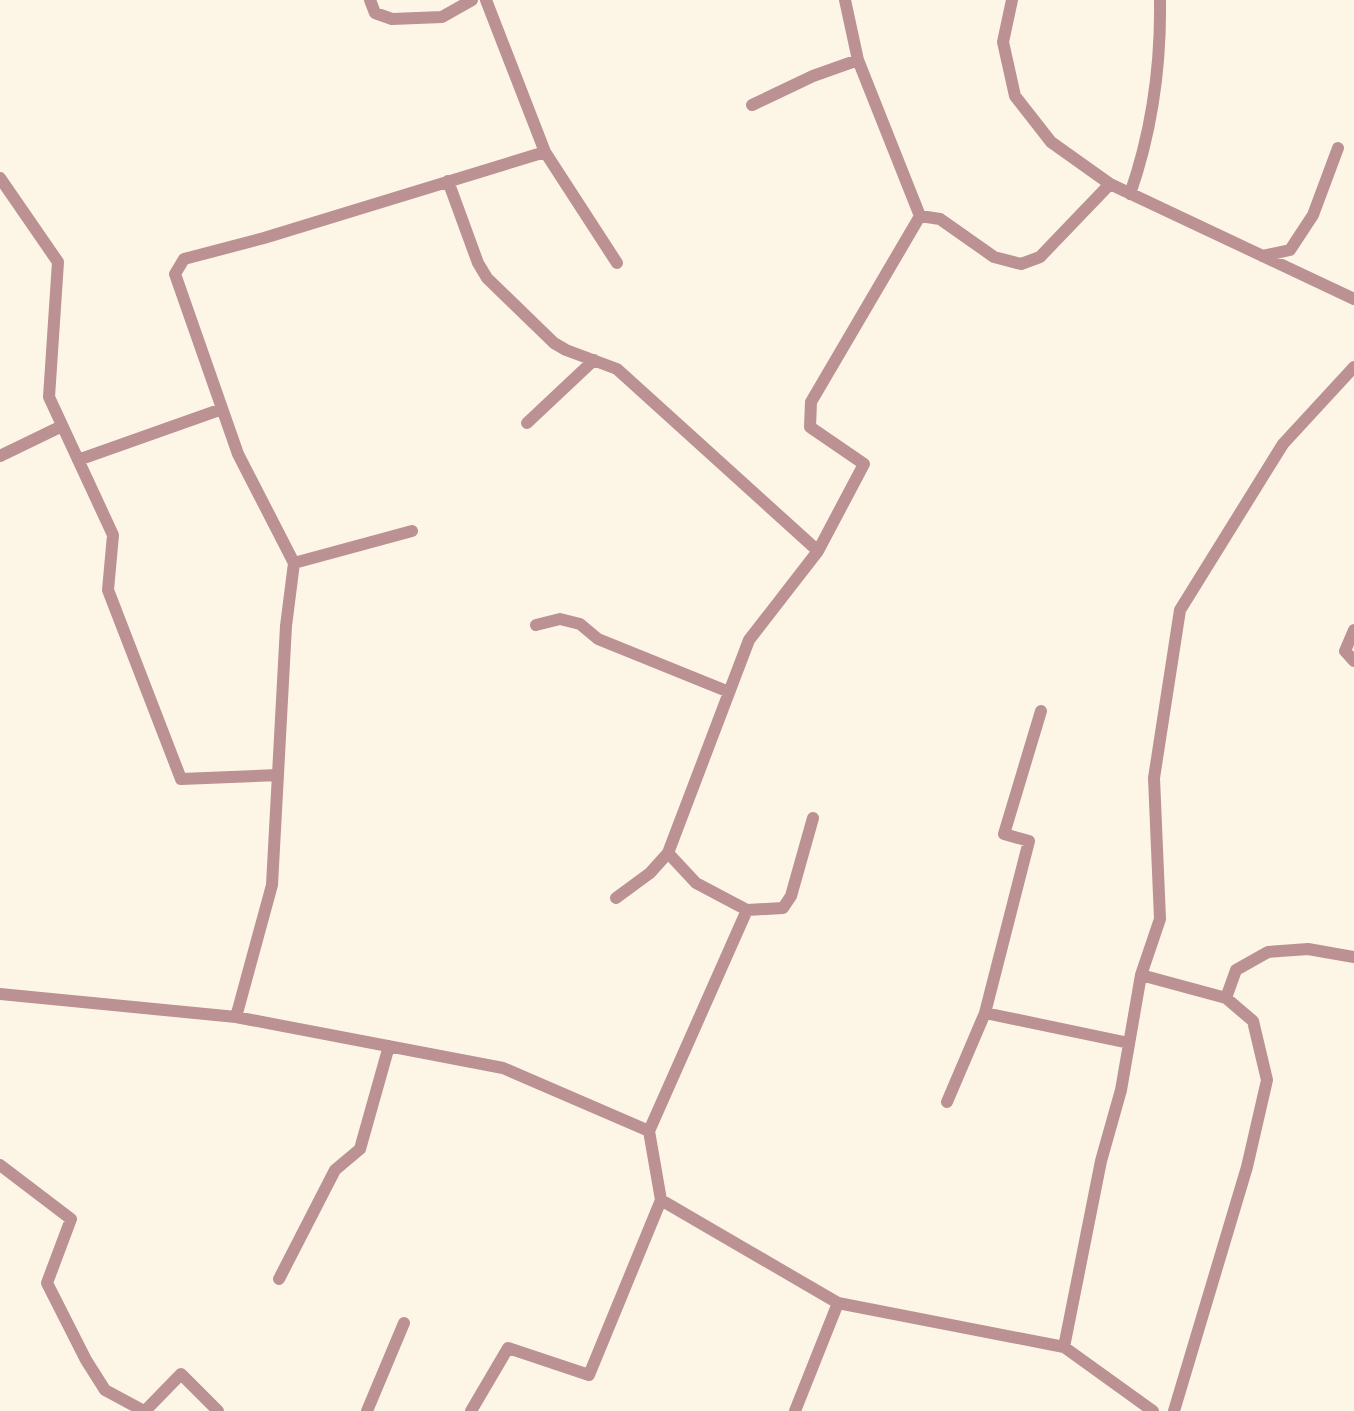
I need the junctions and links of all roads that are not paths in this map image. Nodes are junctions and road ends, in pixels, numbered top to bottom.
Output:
1 (370, 0) edge
2 (472, 0) edge
3 (486, 0) edge
4 (845, 0) edge
5 (1012, 0) edge
6 (1160, 0) edge
7 (858, 60) junction
8 (752, 105) dead end
9 (1338, 148) dead end
10 (544, 152) junction
11 (0, 178) edge
12 (448, 181) junction
13 (1110, 184) junction
14 (1130, 194) junction
15 (920, 216) junction
16 (1262, 256) junction
17 (617, 263) dead end
18 (1354, 299) edge
19 (594, 360) junction
20 (1354, 367) edge
21 (222, 409) junction
22 (527, 423) dead end
23 (62, 426) junction
24 (0, 456) edge
25 (78, 460) junction
26 (412, 531) dead end
27 (818, 551) junction
28 (294, 563) junction
29 (536, 625) dead end
30 (1354, 630) edge
31 (1354, 661) edge
32 (729, 692) junction
33 (1041, 711) dead end
34 (278, 775) junction
35 (813, 818) dead end
36 (668, 853) junction
37 (616, 898) dead end
38 (747, 910) junction
39 (1354, 957) edge
40 (1141, 975) junction
41 (0, 994) edge
42 (1226, 998) junction
43 (985, 1013) junction
44 (236, 1017) junction
45 (1129, 1043) junction
46 (390, 1046) junction
47 (947, 1102) dead end
48 (649, 1132) junction
49 (0, 1165) edge
50 (661, 1200) junction
51 (279, 1279) dead end
52 (838, 1303) junction
53 (404, 1323) dead end
54 (1064, 1347) junction
55 (145, 1411) edge
56 (218, 1411) edge
57 (367, 1411) edge
58 (471, 1411) edge
59 (795, 1411) edge
60 (1153, 1411) edge
61 (1174, 1411) edge

1 - 2 street
3 - 10 street
4 - 7 street
5 - 13 street
6 - 14 street
7 - 8 street
7 - 15 street
9 - 16 street
10 - 12 street
10 - 17 street
11 - 23 street
12 - 19 street
12 - 21 street
13 - 14 street
13 - 15 street
14 - 16 street
15 - 27 street
16 - 18 street
19 - 22 street
19 - 27 street
20 - 40 street
21 - 25 street
21 - 28 street
23 - 24 street
23 - 25 street
25 - 34 street
26 - 28 street
27 - 32 street
28 - 34 street
29 - 32 street
30 - 31 street
32 - 36 street
33 - 43 street
34 - 44 street
35 - 38 street
36 - 37 street
36 - 38 street
38 - 48 street
39 - 42 street
40 - 42 street
40 - 45 street
41 - 44 street
42 - 61 street
43 - 45 street
43 - 47 street
44 - 46 street
45 - 54 street
46 - 48 street
46 - 51 street
48 - 50 street
49 - 55 street
50 - 52 street
50 - 58 street
52 - 54 street
52 - 59 street
53 - 57 street
54 - 60 street
55 - 56 street

